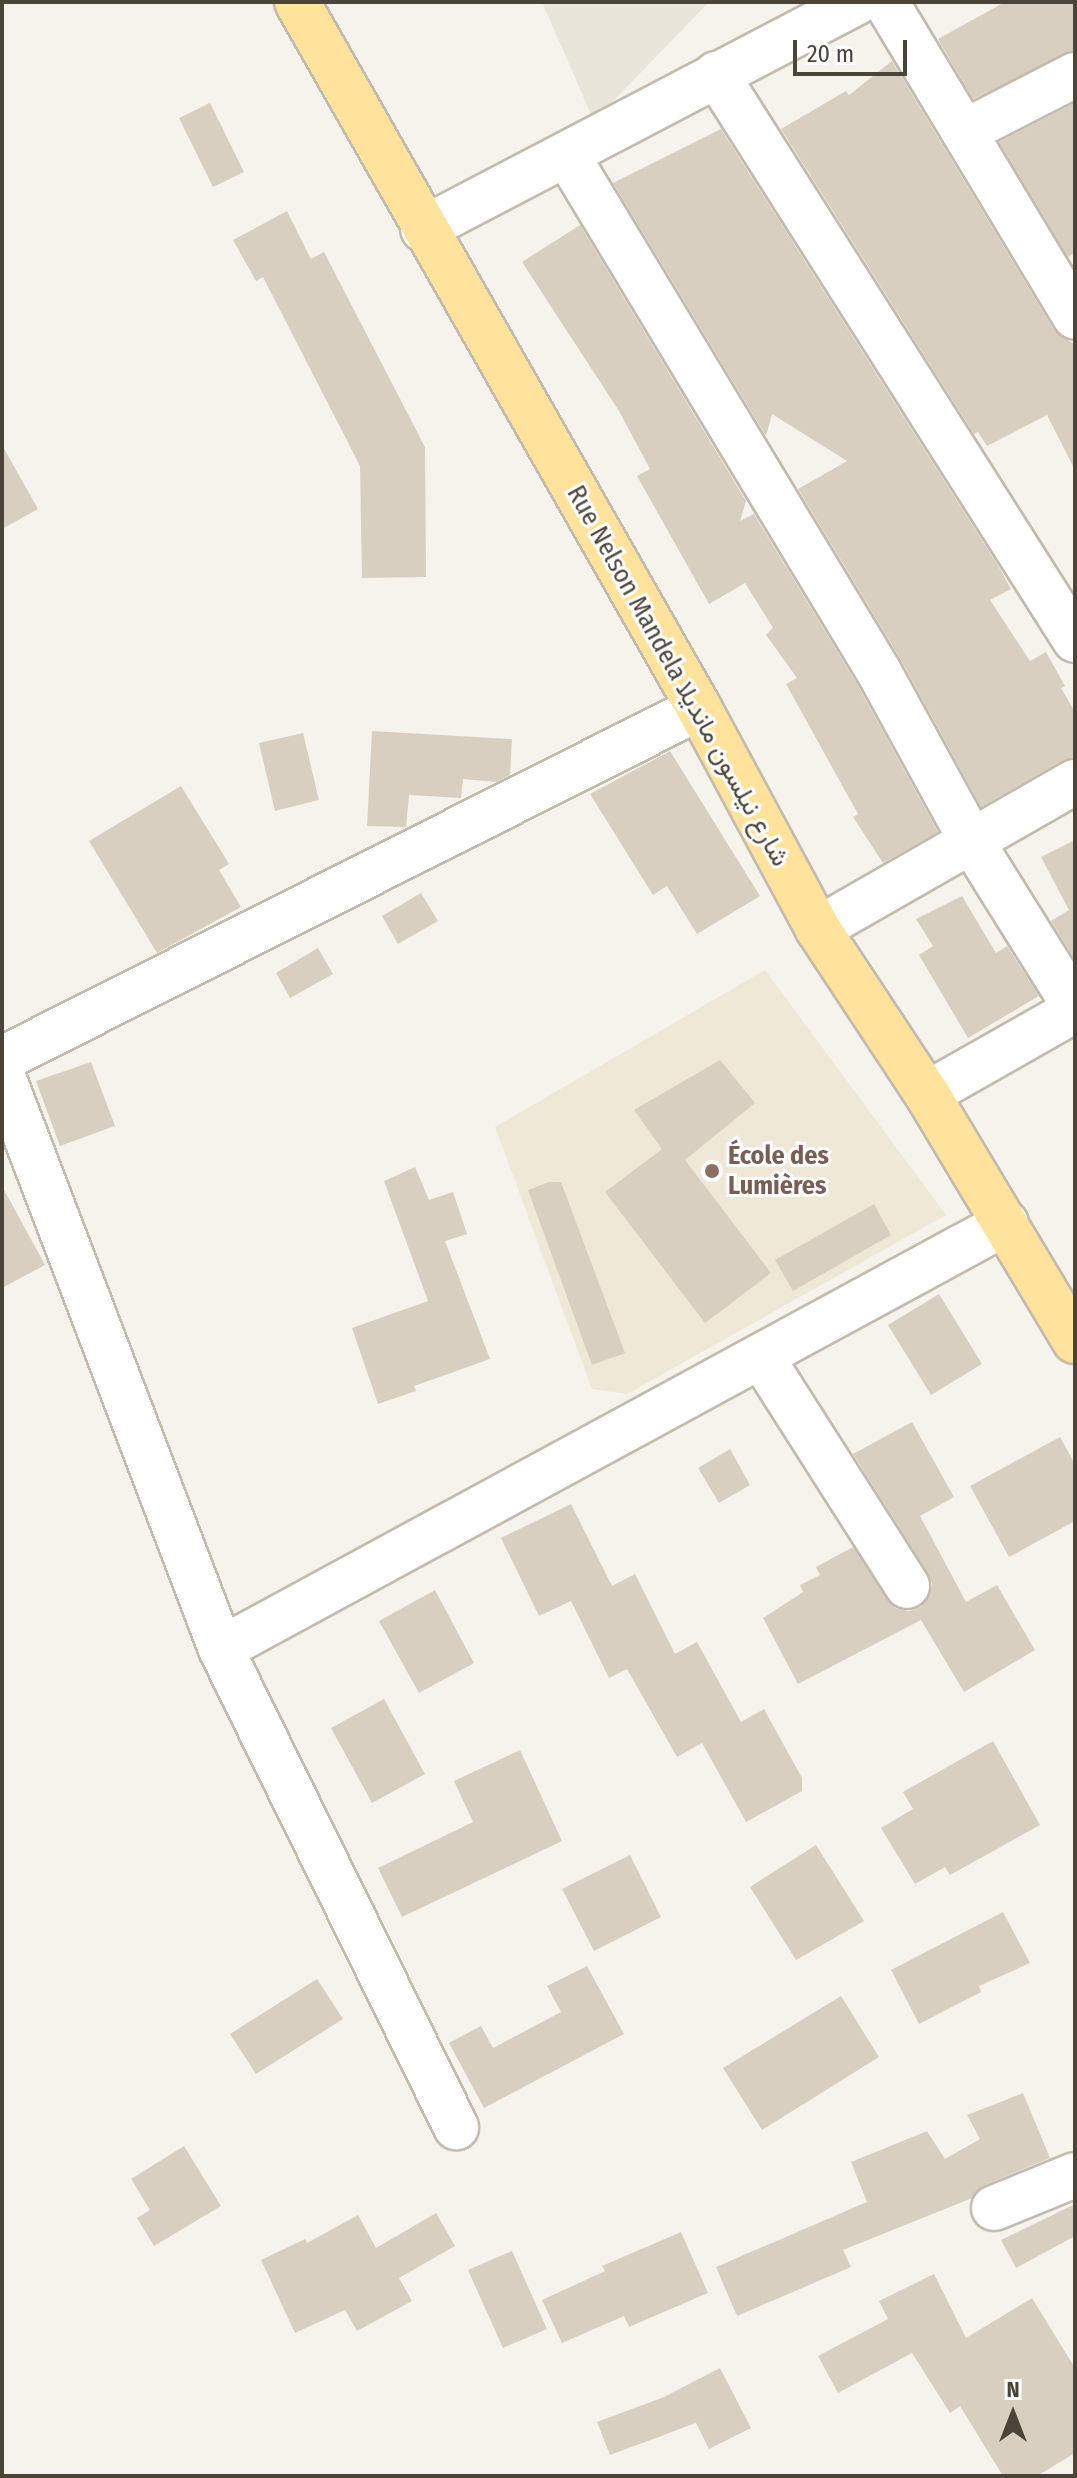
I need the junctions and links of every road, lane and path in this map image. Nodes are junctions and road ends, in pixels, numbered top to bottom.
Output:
1 (297, 2) edge
2 (857, 2) edge
3 (886, 2) edge
4 (716, 74) junction
5 (1075, 75) edge
6 (964, 132) junction
7 (567, 155) junction
8 (423, 229) junction
9 (1069, 293) edge
10 (1075, 640) edge
11 (699, 708) junction
12 (1075, 782) edge
13 (972, 842) junction
14 (818, 929) junction
15 (1075, 1008) edge
16 (2, 1059) edge
17 (2, 1074) edge
18 (927, 1094) junction
19 (1006, 1223) junction
20 (1075, 1341) edge
21 (762, 1358) junction
22 (907, 1586) dead end
23 (221, 1649) junction
24 (456, 2127) dead end
25 (1075, 2175) edge
26 (994, 2208) dead end

1 - 8 main road, Rue Nelson Mandela شارع نيلسون مانديلا
2 - 4 street
3 - 6 street
4 - 7 street
4 - 10 street
5 - 6 street
6 - 9 street
7 - 8 street
7 - 13 street
8 - 11 main road, Rue Nelson Mandela شارع نيلسون مانديلا
11 - 14 main road, Rue Nelson Mandela شارع نيلسون مانديلا
11 - 16 street
12 - 13 street
13 - 14 street
13 - 15 street
14 - 18 main road, Rue Nelson Mandela شارع نيلسون مانديلا
15 - 18 street
17 - 23 street
18 - 19 main road, Rue Nelson Mandela شارع نيلسون مانديلا
19 - 20 main road, Rue Nelson Mandela شارع نيلسون مانديلا
19 - 21 street
21 - 22 street
21 - 23 street
23 - 24 street
25 - 26 street

